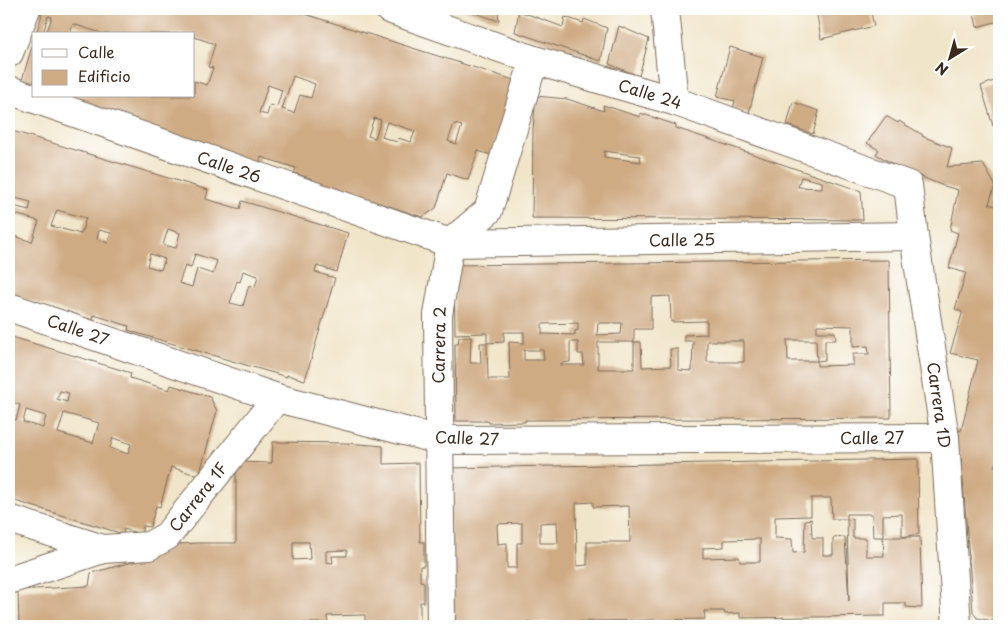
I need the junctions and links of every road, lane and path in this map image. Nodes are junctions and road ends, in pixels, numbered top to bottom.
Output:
1 (26, 9) edge
2 (389, 9) edge
3 (665, 9) edge
4 (9, 52) edge
5 (534, 60) junction
6 (9, 90) edge
7 (32, 98) edge
8 (32, 98) edge
9 (674, 101) junction
10 (908, 185) joint
11 (914, 236) junction
12 (450, 243) junction
13 (9, 307) edge
14 (277, 398) junction
15 (945, 438) junction
16 (439, 440) junction
17 (9, 519) edge
18 (103, 549) junction
19 (9, 580) edge
20 (441, 626) edge
21 (957, 626) edge

1 - 4 street
2 - 5 street, Calle 24
3 - 9 street
5 - 9 street, Calle 24
5 - 12 street
6 - 8 street, Calle 26
7 - 12 street, Calle 26
9 - 10 street, Calle 24
10 - 11 street, Carrera 1D
11 - 12 street, Calle 25
11 - 15 street, Carrera 1D
12 - 16 street, Carrera 2
13 - 14 street, Calle 27
14 - 16 street, Calle 27
14 - 18 street, Carrera 1F
15 - 16 street, Calle 27
15 - 21 street, Carrera 1D
16 - 20 street, Carrera 2
17 - 18 street
18 - 19 street, Carrera 1F

